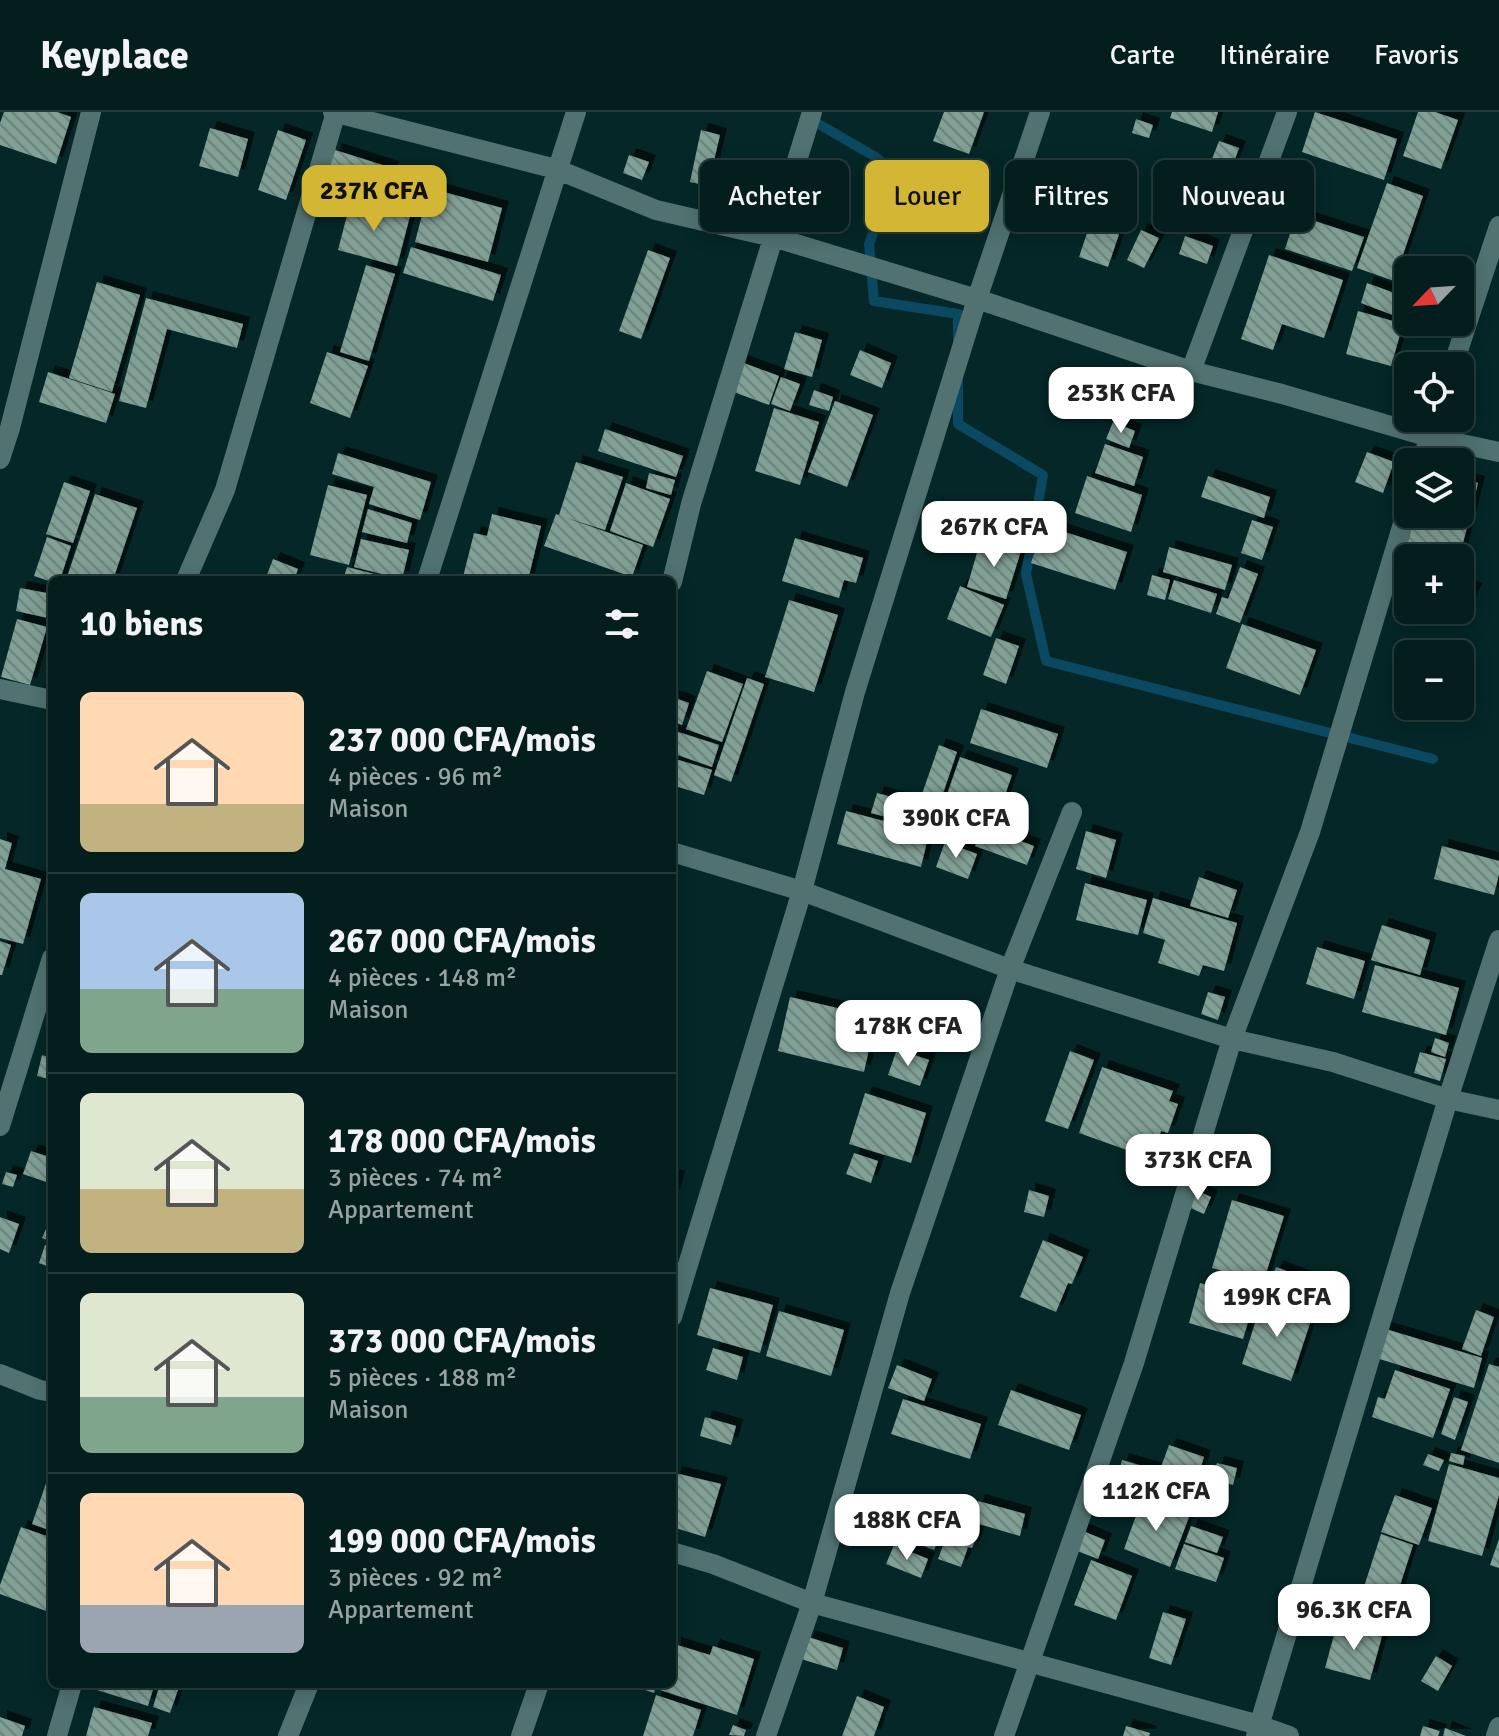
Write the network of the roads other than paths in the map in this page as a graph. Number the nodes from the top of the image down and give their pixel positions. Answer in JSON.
{"nodes":[{"id":1,"x":91,"y":112,"type":"edge"},
{"id":2,"x":335,"y":112,"type":"edge"},
{"id":3,"x":576,"y":112,"type":"edge"},
{"id":4,"x":812,"y":112,"type":"edge"},
{"id":5,"x":1040,"y":112,"type":"edge"},
{"id":6,"x":1287,"y":112,"type":"edge"},
{"id":7,"x":556,"y":169,"type":"junction"},
{"id":8,"x":1499,"y":226,"type":"edge"},
{"id":9,"x":773,"y":237,"type":"junction"},
{"id":10,"x":977,"y":299,"type":"junction"},
{"id":11,"x":1458,"y":352,"type":"edge"},
{"id":12,"x":1191,"y":371,"type":"junction"},
{"id":13,"x":1394,"y":419,"type":"edge"},
{"id":14,"x":1443,"y":432,"type":"edge"},
{"id":15,"x":1499,"y":452,"type":"edge"},
{"id":16,"x":0,"y":459,"type":"edge"},
{"id":17,"x":1402,"y":528,"type":"edge"},
{"id":18,"x":188,"y":576,"type":"edge"},
{"id":19,"x":428,"y":576,"type":"edge"},
{"id":20,"x":673,"y":576,"type":"edge"},
{"id":21,"x":0,"y":689,"type":"edge"},
{"id":22,"x":48,"y":699,"type":"edge"},
{"id":23,"x":1072,"y":812,"type":"dead end"},
{"id":24,"x":676,"y":853,"type":"edge"},
{"id":25,"x":802,"y":891,"type":"junction"},
{"id":26,"x":1499,"y":940,"type":"edge"},
{"id":27,"x":1010,"y":969,"type":"junction"},
{"id":28,"x":48,"y":971,"type":"edge"},
{"id":29,"x":1232,"y":1039,"type":"junction"},
{"id":30,"x":1448,"y":1099,"type":"junction"},
{"id":31,"x":1499,"y":1110,"type":"edge"},
{"id":32,"x":0,"y":1126,"type":"edge"},
{"id":33,"x":676,"y":1304,"type":"edge"},
{"id":34,"x":0,"y":1374,"type":"edge"},
{"id":35,"x":48,"y":1391,"type":"edge"},
{"id":36,"x":676,"y":1553,"type":"edge"},
{"id":37,"x":812,"y":1603,"type":"junction"},
{"id":38,"x":1029,"y":1661,"type":"junction"},
{"id":39,"x":71,"y":1688,"type":"edge"},
{"id":40,"x":307,"y":1688,"type":"edge"},
{"id":41,"x":538,"y":1688,"type":"edge"},
{"id":42,"x":1499,"y":1727,"type":"edge"},
{"id":43,"x":1258,"y":1731,"type":"edge"},
{"id":44,"x":57,"y":1736,"type":"edge"},
{"id":45,"x":288,"y":1736,"type":"edge"},
{"id":46,"x":521,"y":1736,"type":"edge"},
{"id":47,"x":766,"y":1736,"type":"edge"},
{"id":48,"x":1004,"y":1736,"type":"edge"},
{"id":49,"x":1289,"y":1736,"type":"edge"},
{"id":50,"x":1496,"y":1736,"type":"edge"}],
"edges":[{"from":1,"to":16,"type":"street"},
{"from":2,"to":7,"type":"street"},
{"from":2,"to":18,"type":"street"},
{"from":3,"to":7,"type":"street"},
{"from":4,"to":9,"type":"street"},
{"from":5,"to":10,"type":"street"},
{"from":6,"to":12,"type":"street"},
{"from":7,"to":9,"type":"street"},
{"from":7,"to":19,"type":"street"},
{"from":8,"to":11,"type":"street"},
{"from":9,"to":10,"type":"street"},
{"from":9,"to":20,"type":"street"},
{"from":10,"to":12,"type":"street"},
{"from":10,"to":25,"type":"street"},
{"from":12,"to":13,"type":"street"},
{"from":14,"to":15,"type":"street"},
{"from":17,"to":29,"type":"street"},
{"from":21,"to":22,"type":"street"},
{"from":23,"to":27,"type":"street"},
{"from":24,"to":25,"type":"street"},
{"from":25,"to":27,"type":"street"},
{"from":25,"to":33,"type":"street"},
{"from":26,"to":30,"type":"street"},
{"from":27,"to":29,"type":"street"},
{"from":27,"to":37,"type":"street"},
{"from":28,"to":32,"type":"street"},
{"from":29,"to":30,"type":"street"},
{"from":29,"to":38,"type":"street"},
{"from":30,"to":31,"type":"street"},
{"from":30,"to":43,"type":"street"},
{"from":34,"to":35,"type":"street"},
{"from":36,"to":37,"type":"street"},
{"from":37,"to":38,"type":"street"},
{"from":37,"to":47,"type":"street"},
{"from":38,"to":43,"type":"street"},
{"from":38,"to":48,"type":"street"},
{"from":39,"to":44,"type":"street"},
{"from":40,"to":45,"type":"street"},
{"from":41,"to":46,"type":"street"},
{"from":42,"to":50,"type":"street"},
{"from":43,"to":49,"type":"street"}]}
